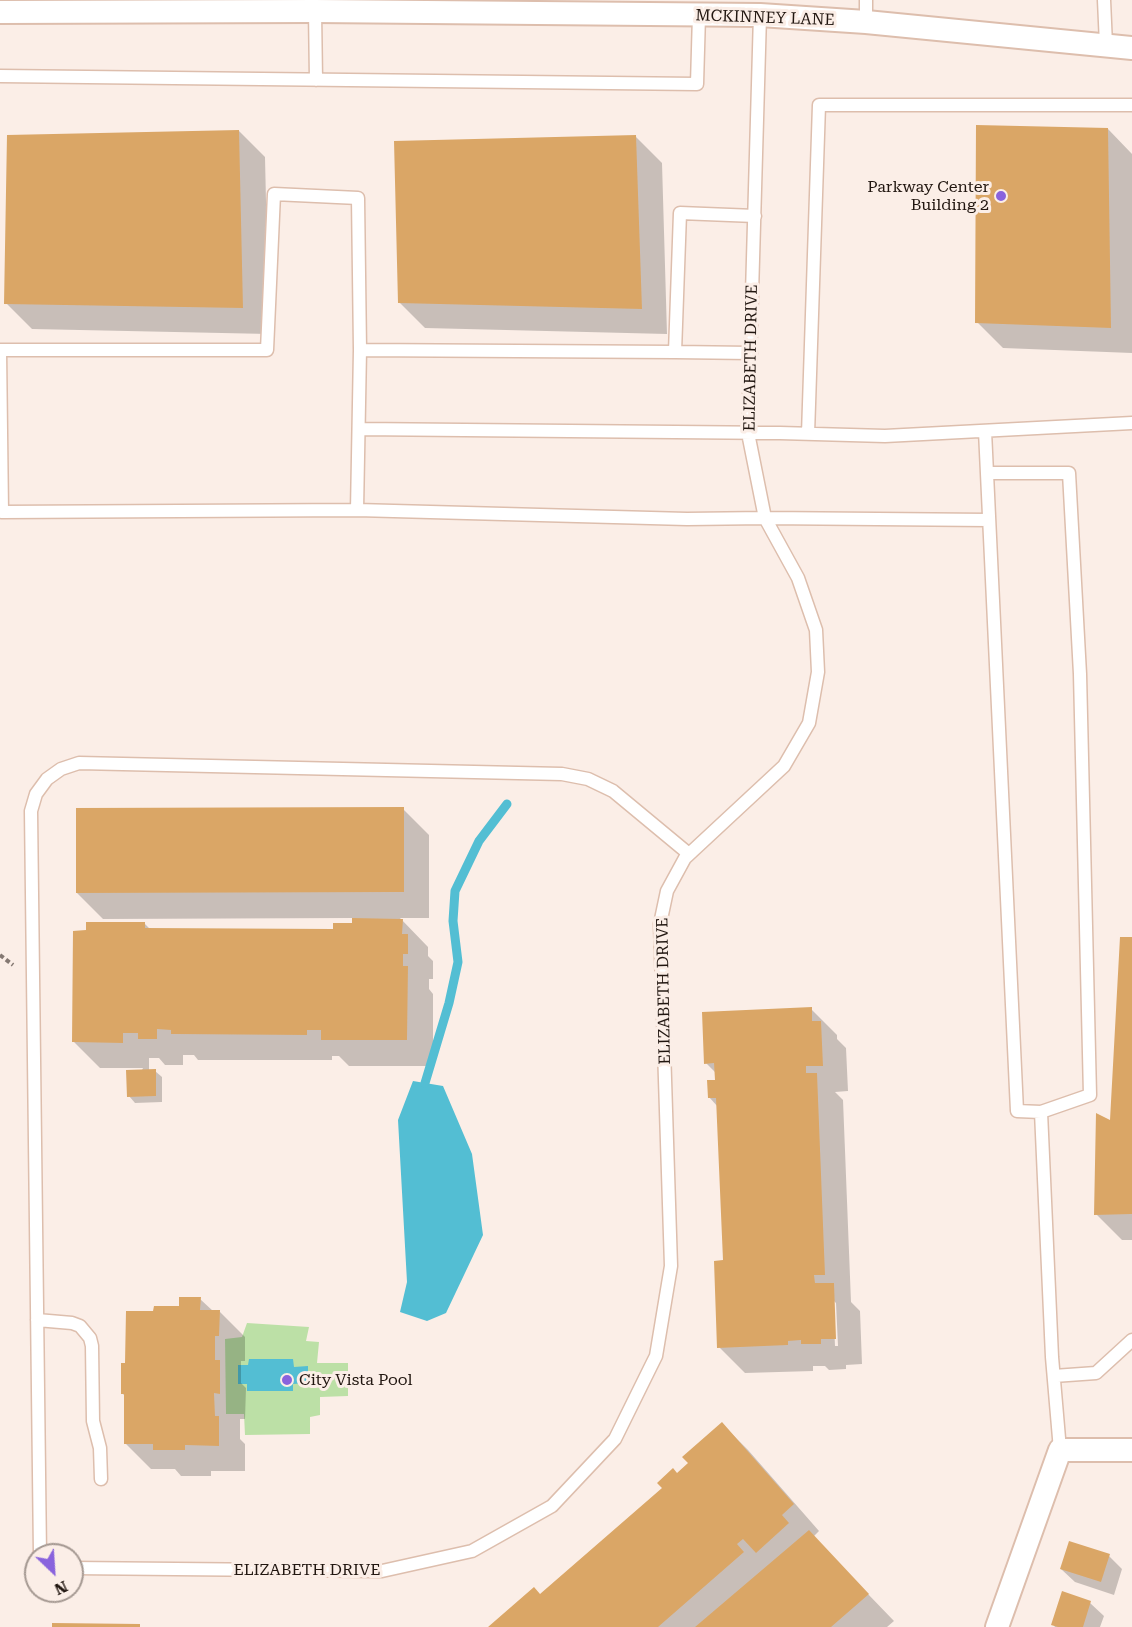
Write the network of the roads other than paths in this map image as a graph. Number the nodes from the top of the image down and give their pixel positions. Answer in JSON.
{"nodes":[{"id":1,"x":1104,"y":0,"type":"edge"},
{"id":2,"x":315,"y":11,"type":"junction"},
{"id":3,"x":866,"y":11,"type":"edge"},
{"id":4,"x":0,"y":12,"type":"edge"},
{"id":5,"x":699,"y":15,"type":"junction"},
{"id":6,"x":760,"y":15,"type":"junction"},
{"id":7,"x":1106,"y":45,"type":"junction"},
{"id":8,"x":1132,"y":48,"type":"edge"},
{"id":9,"x":0,"y":76,"type":"edge"},
{"id":10,"x":316,"y":80,"type":"junction"},
{"id":11,"x":1132,"y":105,"type":"edge"},
{"id":12,"x":755,"y":216,"type":"junction"},
{"id":13,"x":0,"y":350,"type":"edge"},
{"id":14,"x":360,"y":350,"type":"junction"},
{"id":15,"x":675,"y":352,"type":"junction"},
{"id":16,"x":751,"y":353,"type":"junction"},
{"id":17,"x":1132,"y":423,"type":"edge"},
{"id":18,"x":359,"y":429,"type":"junction"},
{"id":19,"x":985,"y":431,"type":"junction"},
{"id":20,"x":748,"y":433,"type":"junction"},
{"id":21,"x":808,"y":434,"type":"junction"},
{"id":22,"x":987,"y":473,"type":"junction"},
{"id":23,"x":357,"y":510,"type":"junction"},
{"id":24,"x":765,"y":518,"type":"junction"},
{"id":25,"x":989,"y":520,"type":"junction"},
{"id":26,"x":689,"y":854,"type":"junction"},
{"id":27,"x":1041,"y":1112,"type":"junction"},
{"id":28,"x":37,"y":1320,"type":"junction"},
{"id":29,"x":1132,"y":1340,"type":"edge"},
{"id":30,"x":1054,"y":1376,"type":"junction"},
{"id":31,"x":1060,"y":1450,"type":"junction"},
{"id":32,"x":1132,"y":1450,"type":"edge"},
{"id":33,"x":101,"y":1479,"type":"dead end"},
{"id":34,"x":40,"y":1543,"type":"edge"},
{"id":35,"x":84,"y":1568,"type":"edge"},
{"id":36,"x":997,"y":1627,"type":"edge"}],
"edges":[{"from":1,"to":7,"type":"lane"},
{"from":2,"to":4,"type":"street","name":"MCKINNEY LANE"},
{"from":2,"to":5,"type":"street","name":"MCKINNEY LANE"},
{"from":2,"to":10,"type":"lane"},
{"from":3,"to":6,"type":"street","name":"MCKINNEY LANE"},
{"from":3,"to":7,"type":"street","name":"MCKINNEY LANE"},
{"from":5,"to":6,"type":"street","name":"MCKINNEY LANE"},
{"from":5,"to":10,"type":"lane"},
{"from":6,"to":12,"type":"lane","name":"ELIZABETH DRIVE"},
{"from":7,"to":8,"type":"street","name":"MCKINNEY LANE"},
{"from":9,"to":10,"type":"lane"},
{"from":11,"to":21,"type":"lane"},
{"from":12,"to":15,"type":"lane"},
{"from":12,"to":16,"type":"lane","name":"ELIZABETH DRIVE"},
{"from":13,"to":14,"type":"lane"},
{"from":13,"to":23,"type":"lane"},
{"from":14,"to":15,"type":"lane"},
{"from":14,"to":18,"type":"lane"},
{"from":15,"to":16,"type":"lane"},
{"from":16,"to":20,"type":"lane","name":"ELIZABETH DRIVE"},
{"from":17,"to":19,"type":"lane"},
{"from":18,"to":20,"type":"lane"},
{"from":18,"to":23,"type":"lane"},
{"from":19,"to":21,"type":"lane"},
{"from":19,"to":22,"type":"lane"},
{"from":20,"to":21,"type":"lane"},
{"from":20,"to":24,"type":"lane","name":"ELIZABETH DRIVE"},
{"from":22,"to":25,"type":"lane"},
{"from":22,"to":27,"type":"lane"},
{"from":23,"to":24,"type":"lane"},
{"from":24,"to":25,"type":"lane"},
{"from":24,"to":26,"type":"lane","name":"ELIZABETH DRIVE"},
{"from":25,"to":27,"type":"lane"},
{"from":26,"to":28,"type":"lane"},
{"from":26,"to":35,"type":"lane","name":"ELIZABETH DRIVE"},
{"from":27,"to":30,"type":"lane"},
{"from":28,"to":33,"type":"lane"},
{"from":28,"to":34,"type":"lane"},
{"from":29,"to":30,"type":"lane"},
{"from":30,"to":31,"type":"lane"},
{"from":31,"to":32,"type":"street"},
{"from":31,"to":36,"type":"street"}]}
